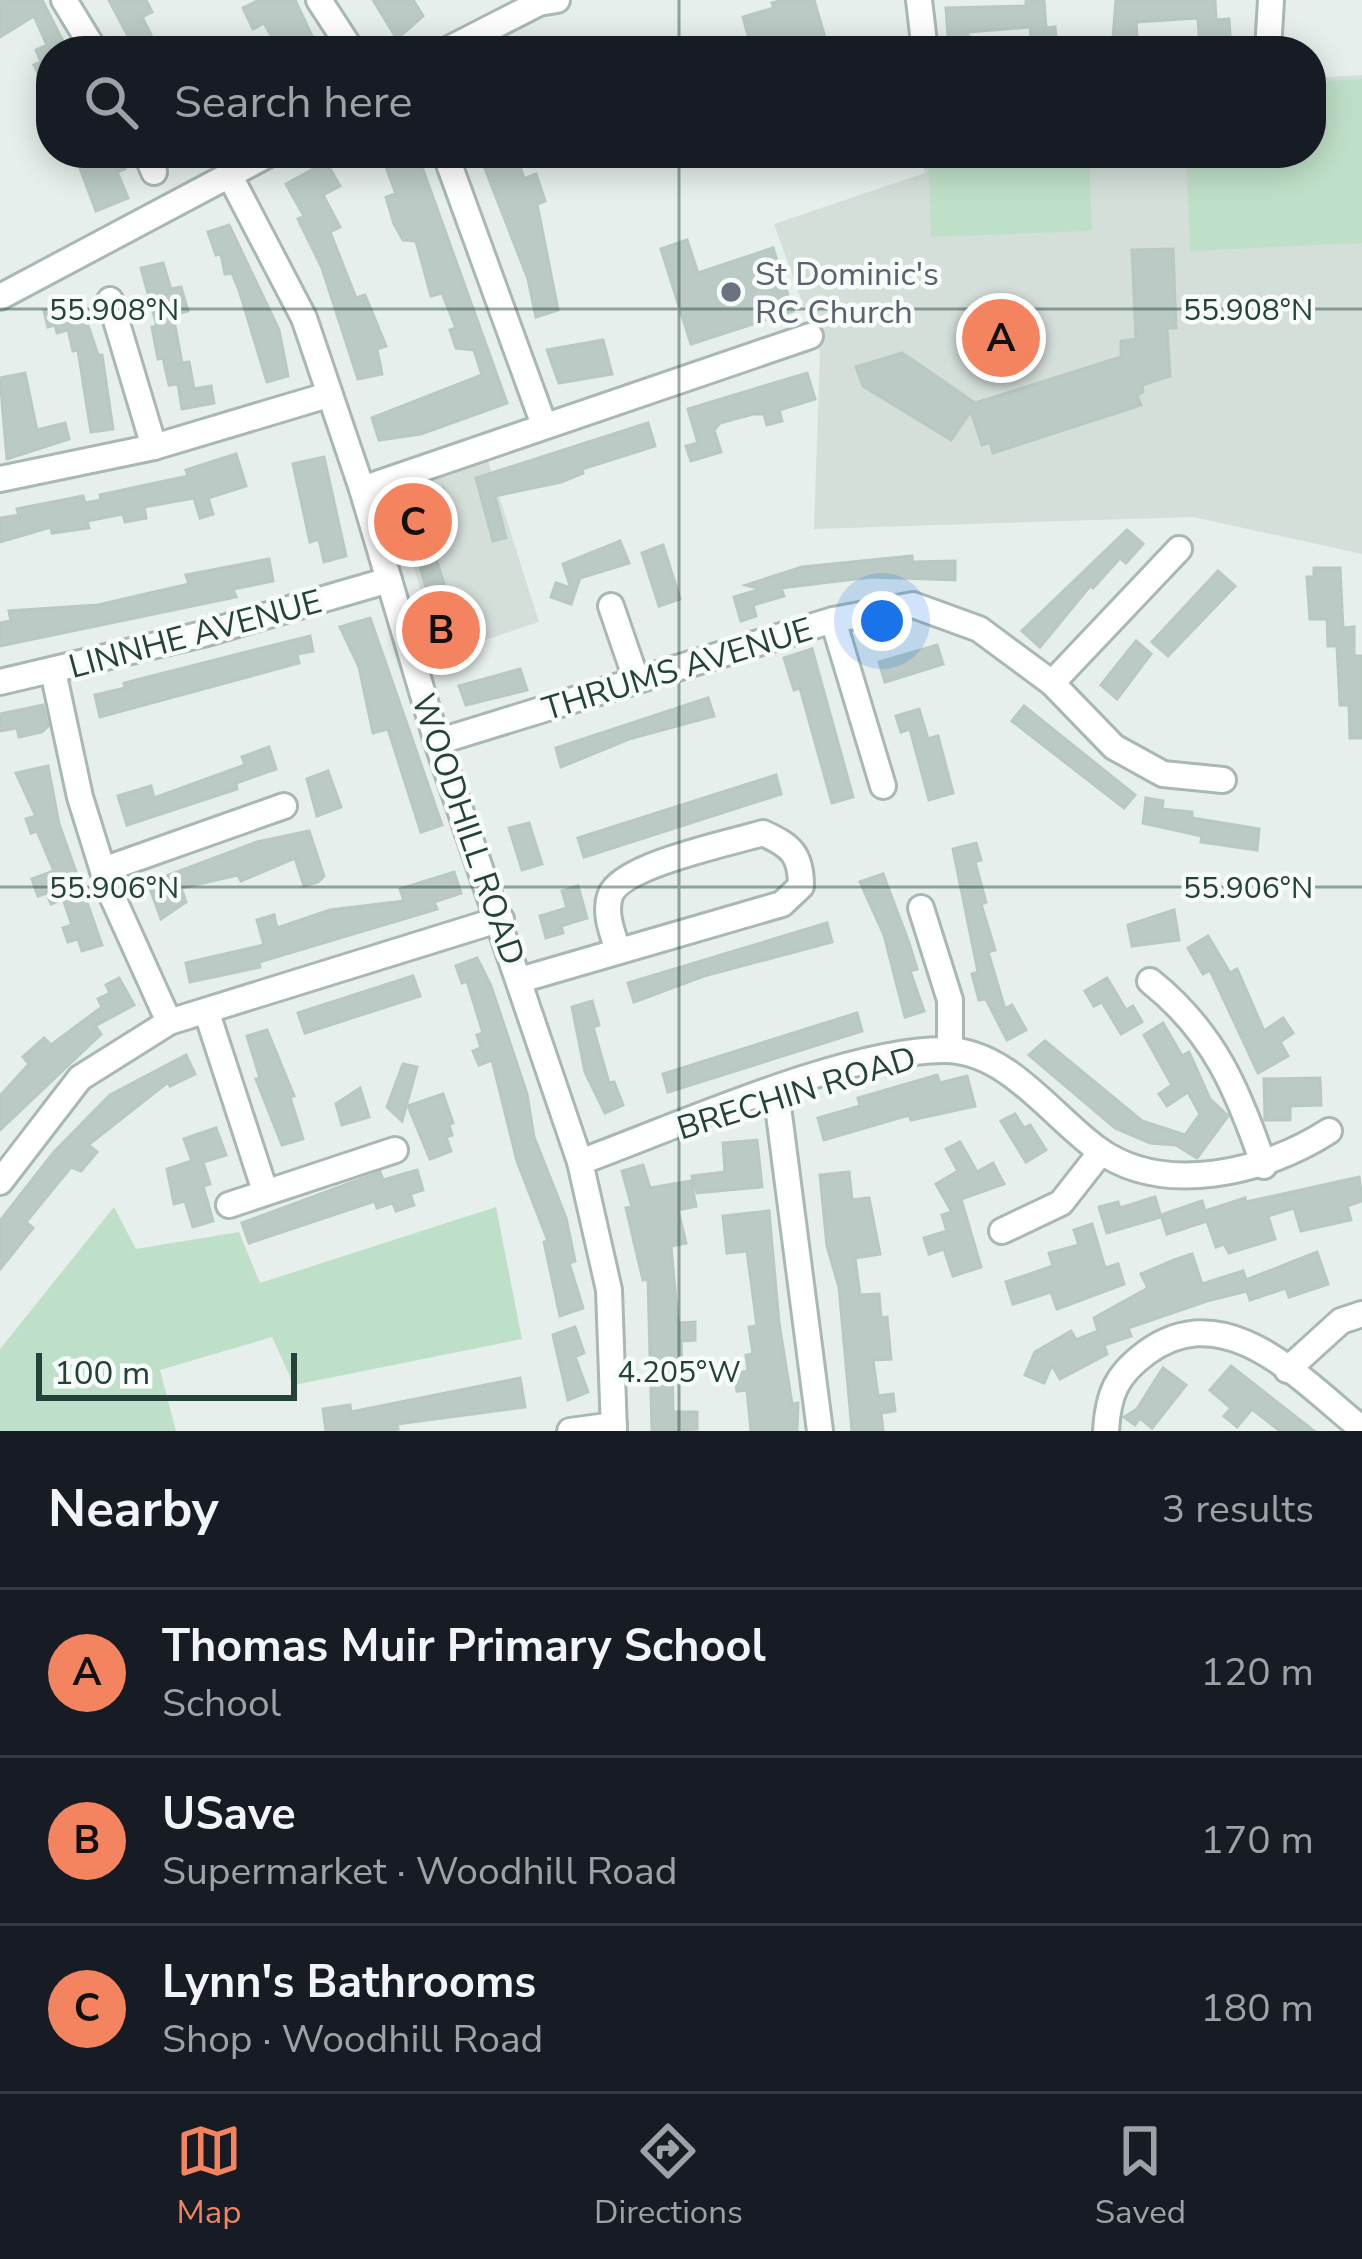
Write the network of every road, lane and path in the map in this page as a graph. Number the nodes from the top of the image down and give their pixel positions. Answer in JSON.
{"nodes":[{"id":1,"x":64,"y":0,"type":"edge"},
{"id":2,"x":319,"y":0,"type":"edge"},
{"id":3,"x":919,"y":0,"type":"edge"},
{"id":4,"x":1271,"y":0,"type":"edge"},
{"id":5,"x":544,"y":1,"type":"edge"},
{"id":6,"x":86,"y":36,"type":"edge"},
{"id":7,"x":342,"y":36,"type":"edge"},
{"id":8,"x":475,"y":36,"type":"edge"},
{"id":9,"x":923,"y":36,"type":"edge"},
{"id":10,"x":1269,"y":36,"type":"edge"},
{"id":11,"x":247,"y":168,"type":"edge"},
{"id":12,"x":450,"y":168,"type":"edge"},
{"id":13,"x":231,"y":178,"type":"junction"},
{"id":14,"x":0,"y":297,"type":"edge"},
{"id":15,"x":110,"y":300,"type":"dead end"},
{"id":16,"x":810,"y":336,"type":"dead end"},
{"id":17,"x":328,"y":395,"type":"junction"},
{"id":18,"x":544,"y":425,"type":"junction"},
{"id":19,"x":154,"y":447,"type":"junction"},
{"id":20,"x":0,"y":479,"type":"edge"},
{"id":21,"x":362,"y":489,"type":"junction"},
{"id":22,"x":1179,"y":549,"type":"dead end"},
{"id":23,"x":389,"y":580,"type":"junction"},
{"id":24,"x":611,"y":606,"type":"dead end"},
{"id":25,"x":833,"y":620,"type":"junction"},
{"id":26,"x":53,"y":670,"type":"junction"},
{"id":27,"x":636,"y":680,"type":"junction"},
{"id":28,"x":0,"y":682,"type":"edge"},
{"id":29,"x":1052,"y":683,"type":"junction"},
{"id":30,"x":436,"y":742,"type":"junction"},
{"id":31,"x":1223,"y":780,"type":"dead end"},
{"id":32,"x":883,"y":786,"type":"dead end"},
{"id":33,"x":284,"y":806,"type":"dead end"},
{"id":34,"x":103,"y":870,"type":"junction"},
{"id":35,"x":921,"y":908,"type":"dead end"},
{"id":36,"x":501,"y":920,"type":"junction"},
{"id":37,"x":618,"y":951,"type":"junction"},
{"id":38,"x":520,"y":980,"type":"junction"},
{"id":39,"x":1150,"y":981,"type":"dead end"},
{"id":40,"x":207,"y":1013,"type":"junction"},
{"id":41,"x":170,"y":1022,"type":"junction"},
{"id":42,"x":950,"y":1050,"type":"junction"},
{"id":43,"x":776,"y":1090,"type":"junction"},
{"id":44,"x":1329,"y":1131,"type":"dead end"},
{"id":45,"x":395,"y":1150,"type":"dead end"},
{"id":46,"x":1101,"y":1152,"type":"junction"},
{"id":47,"x":580,"y":1162,"type":"junction"},
{"id":48,"x":1264,"y":1166,"type":"junction"},
{"id":49,"x":0,"y":1182,"type":"edge"},
{"id":50,"x":265,"y":1191,"type":"junction"},
{"id":51,"x":229,"y":1205,"type":"dead end"},
{"id":52,"x":1002,"y":1231,"type":"dead end"},
{"id":53,"x":1362,"y":1314,"type":"edge"},
{"id":54,"x":1287,"y":1370,"type":"junction"},
{"id":55,"x":614,"y":1428,"type":"edge"},
{"id":56,"x":1362,"y":1429,"type":"edge"},
{"id":57,"x":571,"y":1431,"type":"edge"},
{"id":58,"x":820,"y":1431,"type":"edge"},
{"id":59,"x":1106,"y":1431,"type":"edge"}],
"edges":[{"from":1,"to":6,"type":"street"},
{"from":2,"to":7,"type":"street"},
{"from":3,"to":9,"type":"street"},
{"from":4,"to":10,"type":"street"},
{"from":5,"to":8,"type":"street"},
{"from":11,"to":13,"type":"street"},
{"from":12,"to":18,"type":"street"},
{"from":13,"to":14,"type":"street"},
{"from":13,"to":17,"type":"street","name":"WOODHILL ROAD"},
{"from":15,"to":19,"type":"street"},
{"from":16,"to":18,"type":"street"},
{"from":17,"to":19,"type":"street"},
{"from":17,"to":21,"type":"street","name":"WOODHILL ROAD"},
{"from":18,"to":21,"type":"street"},
{"from":19,"to":20,"type":"street"},
{"from":21,"to":23,"type":"street","name":"WOODHILL ROAD"},
{"from":22,"to":29,"type":"street"},
{"from":23,"to":26,"type":"street","name":"LINNHE AVENUE"},
{"from":23,"to":30,"type":"street","name":"WOODHILL ROAD"},
{"from":24,"to":27,"type":"street"},
{"from":25,"to":27,"type":"street","name":"THRUMS AVENUE"},
{"from":25,"to":29,"type":"street","name":"THRUMS AVENUE"},
{"from":25,"to":32,"type":"street"},
{"from":26,"to":28,"type":"street","name":"LINNHE AVENUE"},
{"from":26,"to":34,"type":"street"},
{"from":27,"to":30,"type":"street","name":"THRUMS AVENUE"},
{"from":29,"to":31,"type":"street","name":"THRUMS AVENUE"},
{"from":30,"to":36,"type":"street","name":"WOODHILL ROAD"},
{"from":33,"to":34,"type":"street"},
{"from":34,"to":41,"type":"street"},
{"from":35,"to":42,"type":"street"},
{"from":36,"to":38,"type":"street","name":"WOODHILL ROAD"},
{"from":36,"to":40,"type":"street"},
{"from":37,"to":37,"type":"street"},
{"from":37,"to":38,"type":"street"},
{"from":38,"to":47,"type":"street","name":"WOODHILL ROAD"},
{"from":39,"to":48,"type":"street"},
{"from":40,"to":41,"type":"street"},
{"from":40,"to":50,"type":"street"},
{"from":41,"to":49,"type":"street"},
{"from":42,"to":43,"type":"street","name":"BRECHIN ROAD"},
{"from":42,"to":46,"type":"street","name":"BRECHIN ROAD"},
{"from":43,"to":47,"type":"street","name":"BRECHIN ROAD"},
{"from":43,"to":58,"type":"street"},
{"from":44,"to":48,"type":"street","name":"BRECHIN ROAD"},
{"from":45,"to":50,"type":"street"},
{"from":46,"to":48,"type":"street","name":"BRECHIN ROAD"},
{"from":46,"to":52,"type":"street"},
{"from":47,"to":55,"type":"street","name":"WOODHILL ROAD"},
{"from":50,"to":51,"type":"street"},
{"from":53,"to":54,"type":"street"},
{"from":54,"to":56,"type":"street"},
{"from":54,"to":59,"type":"street"},
{"from":55,"to":57,"type":"street"}]}
